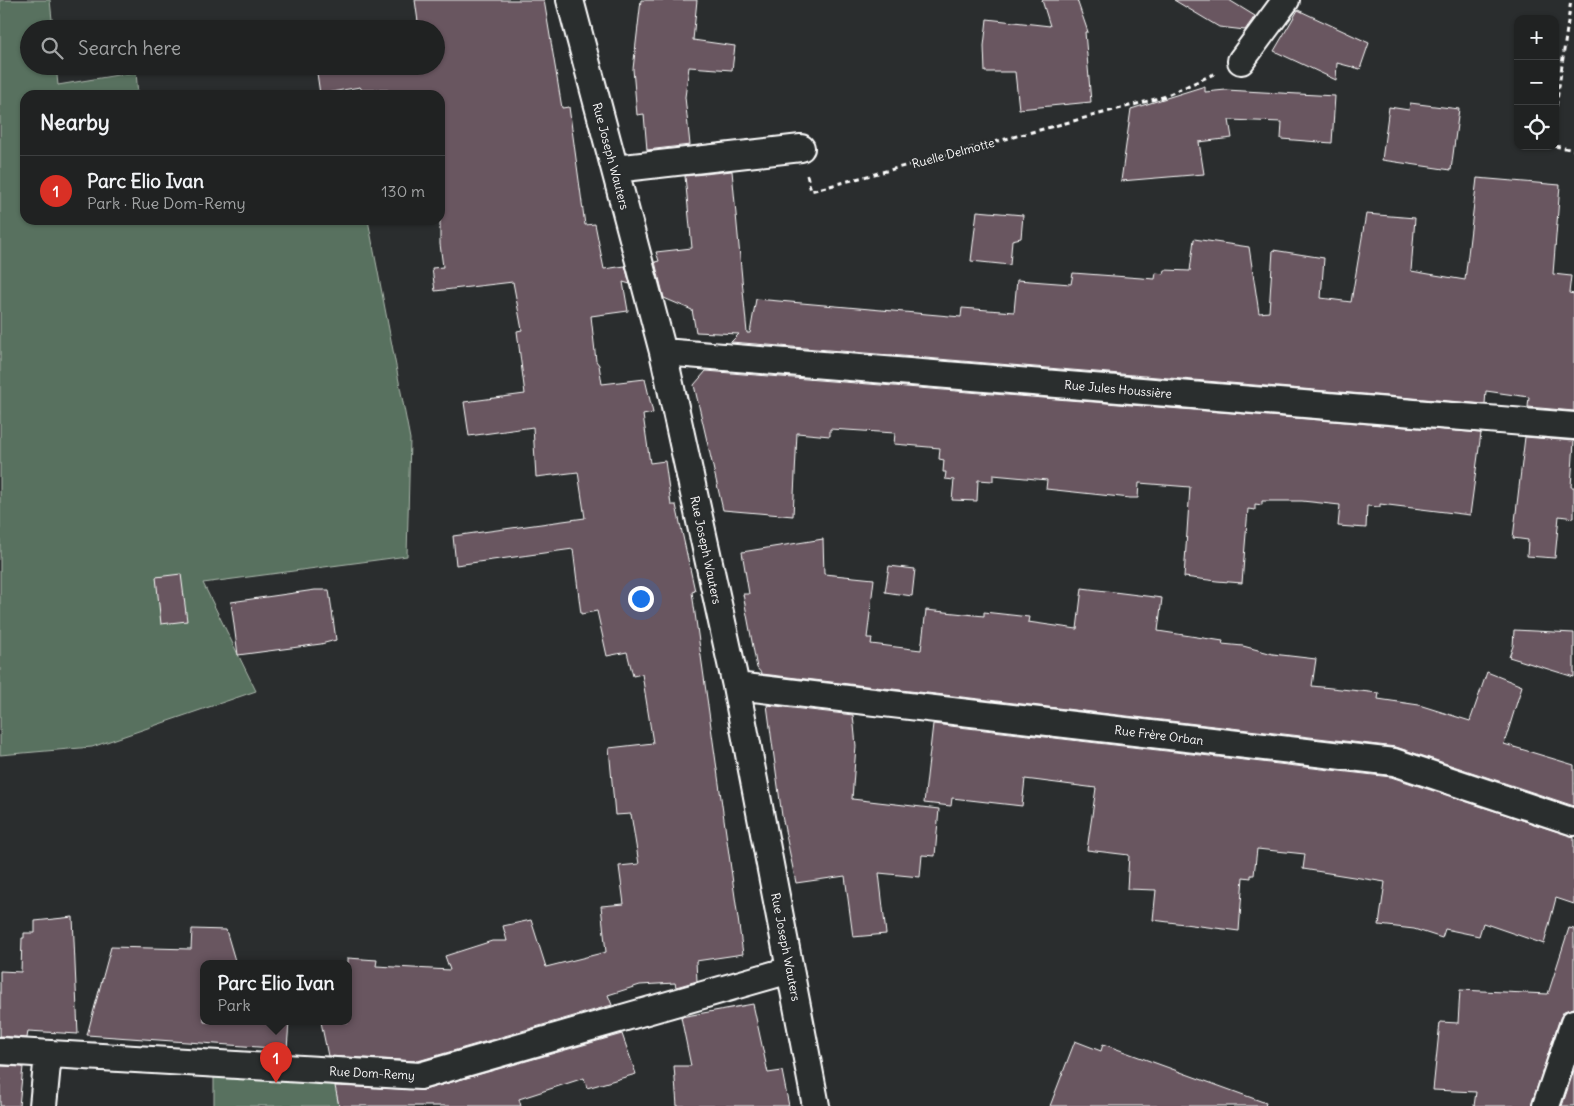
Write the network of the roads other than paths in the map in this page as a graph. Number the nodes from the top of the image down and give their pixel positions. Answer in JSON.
{"nodes":[{"id":1,"x":570,"y":0,"type":"edge"},
{"id":2,"x":1286,"y":0,"type":"edge"},
{"id":3,"x":1241,"y":61,"type":"road end"},
{"id":4,"x":801,"y":148,"type":"road end"},
{"id":5,"x":615,"y":169,"type":"junction"},
{"id":6,"x":662,"y":352,"type":"junction"},
{"id":7,"x":1574,"y":426,"type":"edge"},
{"id":8,"x":736,"y":686,"type":"junction"},
{"id":9,"x":1574,"y":822,"type":"edge"},
{"id":10,"x":790,"y":970,"type":"junction"},
{"id":11,"x":1574,"y":1023,"type":"edge"},
{"id":12,"x":0,"y":1051,"type":"edge"},
{"id":13,"x":48,"y":1054,"type":"junction"},
{"id":14,"x":42,"y":1106,"type":"edge"},
{"id":15,"x":816,"y":1106,"type":"edge"},
{"id":16,"x":1546,"y":1106,"type":"edge"}],
"edges":[{"from":1,"to":5,"type":"street","name":"Rue Joseph Wauters"},
{"from":2,"to":3,"type":"street"},
{"from":4,"to":5,"type":"street"},
{"from":5,"to":6,"type":"street","name":"Rue Joseph Wauters"},
{"from":6,"to":7,"type":"street","name":"Rue Jules Houssière"},
{"from":6,"to":8,"type":"street","name":"Rue Joseph Wauters"},
{"from":8,"to":9,"type":"street","name":"Rue Frère Orban"},
{"from":8,"to":10,"type":"street","name":"Rue Joseph Wauters"},
{"from":10,"to":13,"type":"street","name":"Rue Dom-Remy"},
{"from":10,"to":15,"type":"street","name":"Rue Joseph Wauters"},
{"from":11,"to":16,"type":"street"},
{"from":12,"to":13,"type":"street","name":"Rue Dom-Remy"},
{"from":13,"to":14,"type":"street"}]}
